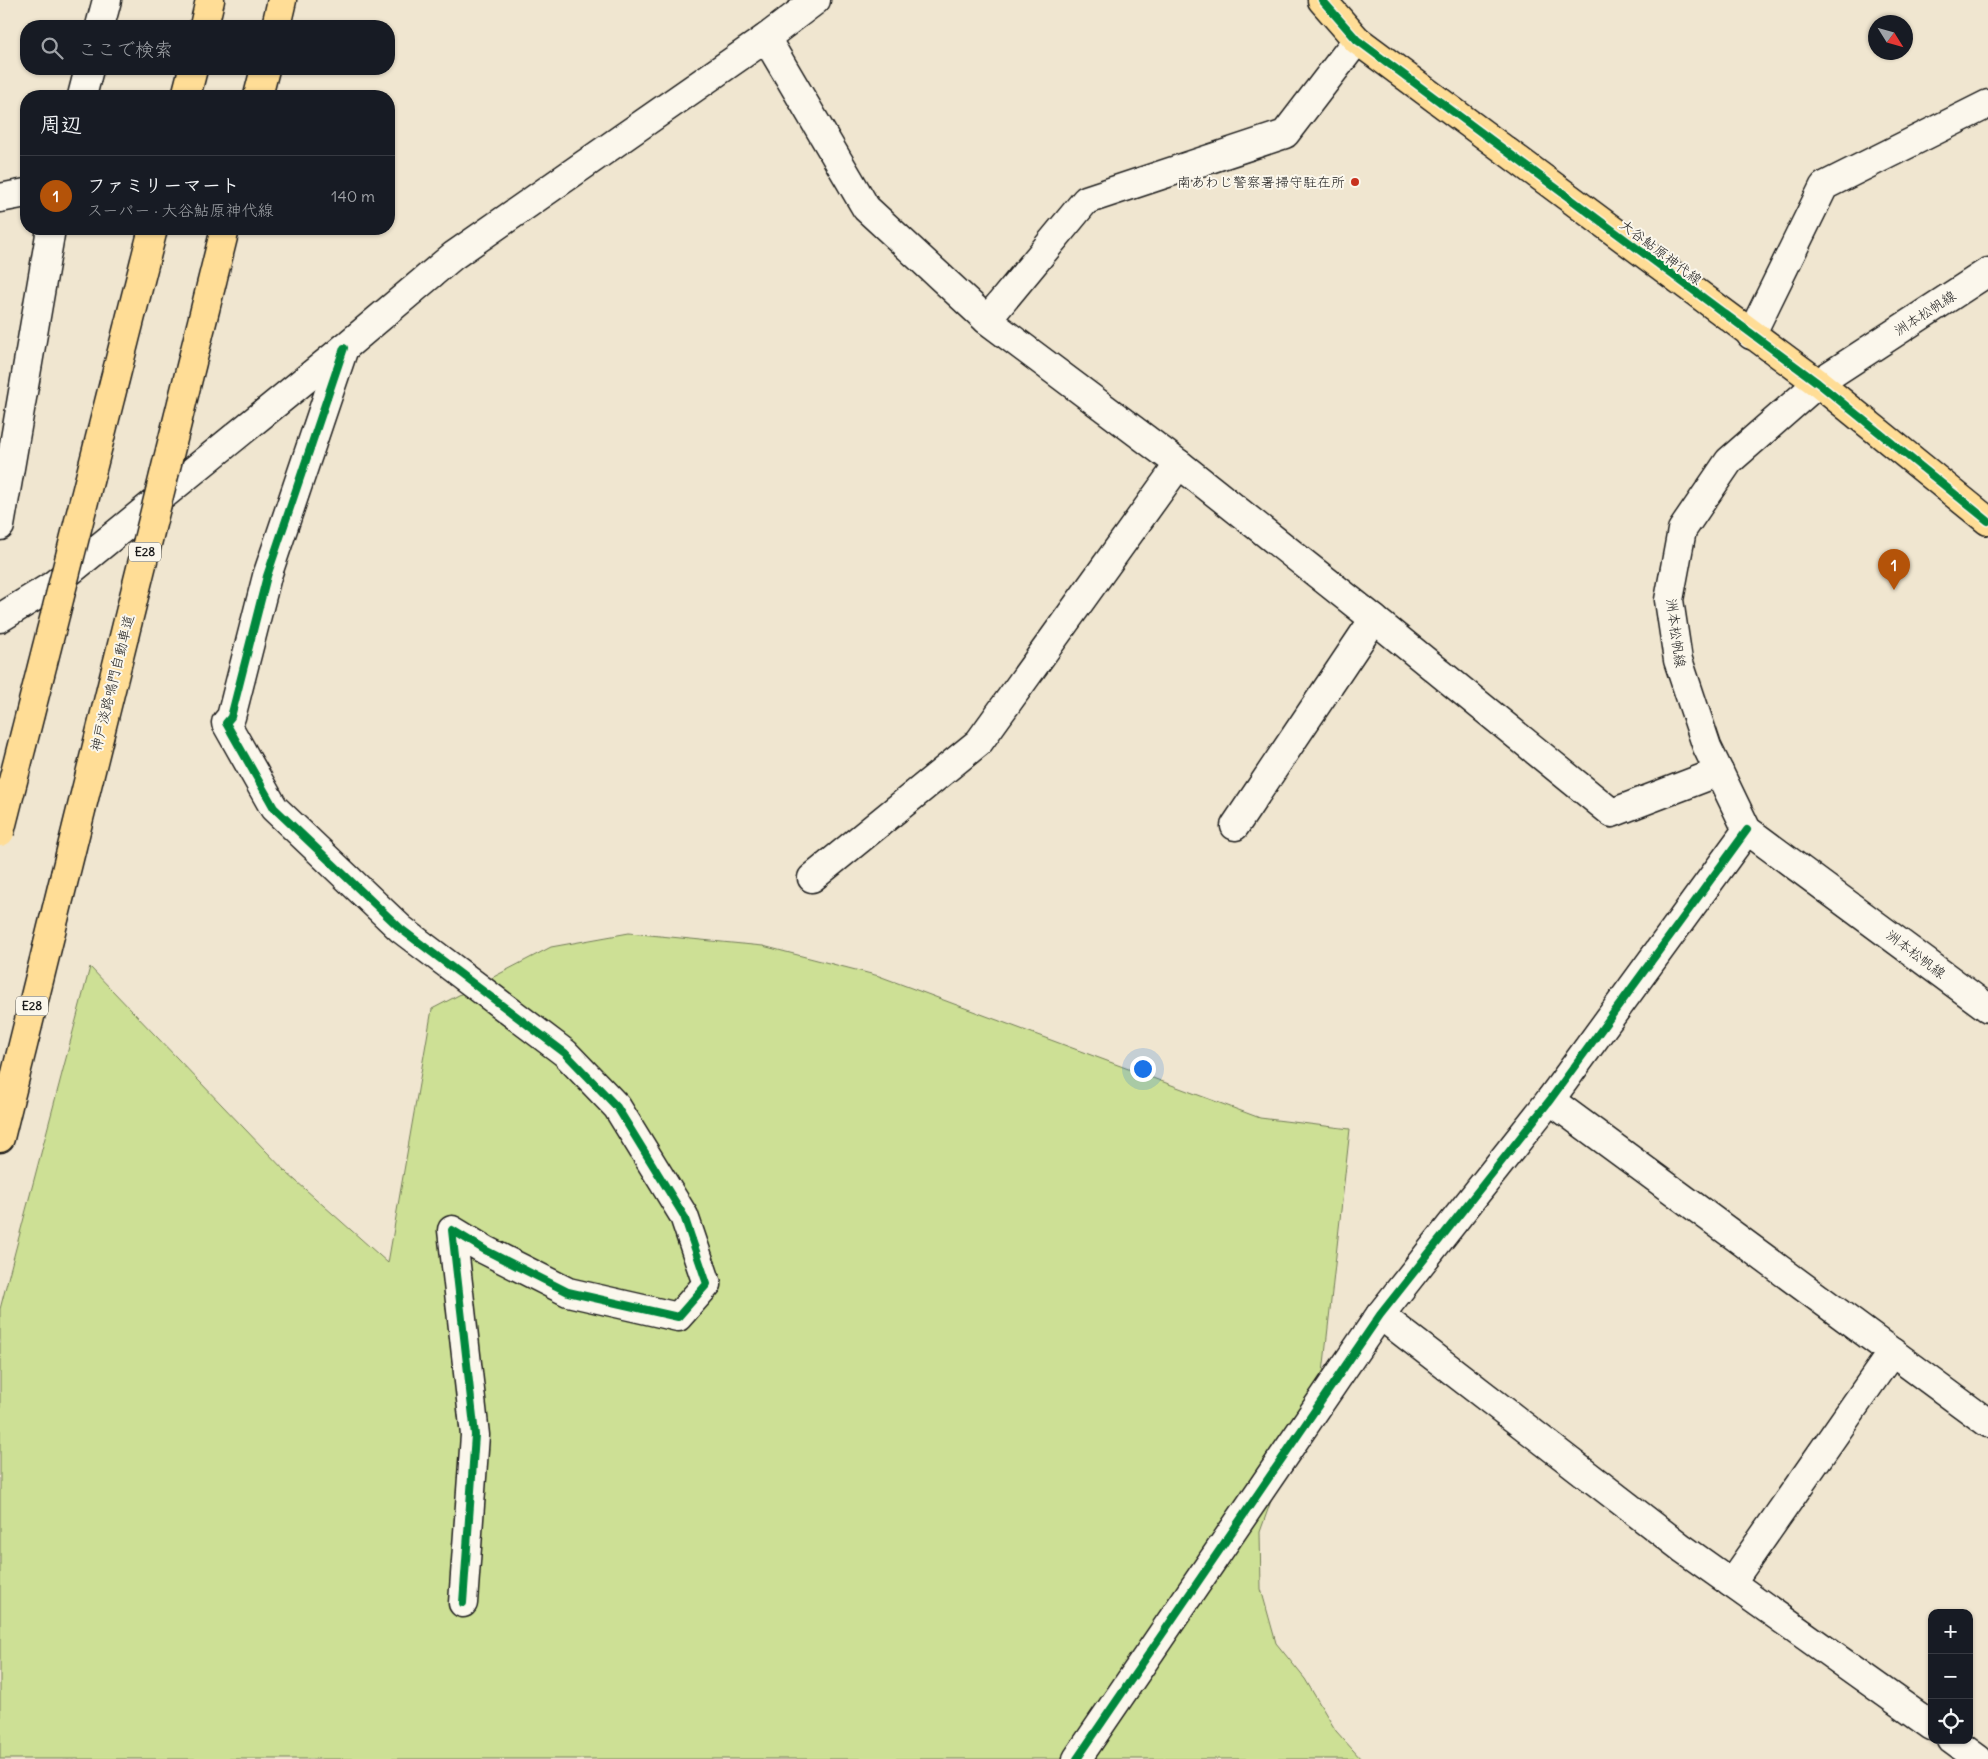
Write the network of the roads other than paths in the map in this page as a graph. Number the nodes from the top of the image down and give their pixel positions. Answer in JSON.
{"nodes":[{"id":1,"x":107,"y":0,"type":"edge"},
{"id":2,"x":210,"y":0,"type":"edge"},
{"id":3,"x":282,"y":0,"type":"edge"},
{"id":4,"x":816,"y":0,"type":"edge"},
{"id":5,"x":1322,"y":0,"type":"edge"},
{"id":6,"x":102,"y":20,"type":"edge"},
{"id":7,"x":205,"y":20,"type":"edge"},
{"id":8,"x":277,"y":20,"type":"edge"},
{"id":9,"x":766,"y":38,"type":"junction"},
{"id":10,"x":1357,"y":40,"type":"junction"},
{"id":11,"x":87,"y":75,"type":"edge"},
{"id":12,"x":191,"y":75,"type":"edge"},
{"id":13,"x":263,"y":75,"type":"edge"},
{"id":14,"x":84,"y":90,"type":"edge"},
{"id":15,"x":188,"y":90,"type":"edge"},
{"id":16,"x":260,"y":90,"type":"edge"},
{"id":17,"x":1988,"y":104,"type":"edge"},
{"id":18,"x":20,"y":194,"type":"edge"},
{"id":19,"x":0,"y":198,"type":"edge"},
{"id":20,"x":50,"y":235,"type":"edge"},
{"id":21,"x":150,"y":235,"type":"edge"},
{"id":22,"x":224,"y":235,"type":"edge"},
{"id":23,"x":1988,"y":272,"type":"edge"},
{"id":24,"x":987,"y":320,"type":"junction"},
{"id":25,"x":1751,"y":334,"type":"junction"},
{"id":26,"x":344,"y":348,"type":"junction"},
{"id":27,"x":1818,"y":383,"type":"junction"},
{"id":28,"x":1179,"y":464,"type":"junction"},
{"id":29,"x":1988,"y":521,"type":"edge"},
{"id":30,"x":0,"y":526,"type":"edge"},
{"id":31,"x":0,"y":618,"type":"edge"},
{"id":32,"x":1374,"y":619,"type":"junction"},
{"id":33,"x":1719,"y":772,"type":"junction"},
{"id":34,"x":1235,"y":826,"type":"dead end"},
{"id":35,"x":1747,"y":830,"type":"junction"},
{"id":36,"x":0,"y":832,"type":"edge"},
{"id":37,"x":812,"y":878,"type":"dead end"},
{"id":38,"x":1988,"y":1008,"type":"edge"},
{"id":39,"x":1550,"y":1100,"type":"junction"},
{"id":40,"x":0,"y":1138,"type":"edge"},
{"id":41,"x":1380,"y":1316,"type":"junction"},
{"id":42,"x":1892,"y":1352,"type":"junction"},
{"id":43,"x":1988,"y":1423,"type":"edge"},
{"id":44,"x":1730,"y":1583,"type":"junction"},
{"id":45,"x":463,"y":1603,"type":"dead end"},
{"id":46,"x":1928,"y":1723,"type":"edge"},
{"id":47,"x":1957,"y":1744,"type":"edge"},
{"id":48,"x":1077,"y":1759,"type":"edge"},
{"id":49,"x":1978,"y":1759,"type":"edge"}],
"edges":[{"from":1,"to":6,"type":"street"},
{"from":2,"to":7,"type":"main road"},
{"from":3,"to":8,"type":"main road"},
{"from":4,"to":9,"type":"street"},
{"from":5,"to":10,"type":"main road","name":"大谷鮎原神代線"},
{"from":9,"to":24,"type":"street"},
{"from":9,"to":26,"type":"street"},
{"from":10,"to":24,"type":"street"},
{"from":10,"to":25,"type":"main road","name":"大谷鮎原神代線"},
{"from":11,"to":14,"type":"street"},
{"from":12,"to":15,"type":"main road"},
{"from":13,"to":16,"type":"main road"},
{"from":17,"to":25,"type":"street"},
{"from":18,"to":19,"type":"street"},
{"from":20,"to":30,"type":"street"},
{"from":21,"to":36,"type":"main road","bridge":true},
{"from":22,"to":40,"type":"main road","name":"神戸淡路鳴門自動車道","number":"E28","bridge":true},
{"from":23,"to":27,"type":"street","name":"洲本松帆線"},
{"from":24,"to":28,"type":"street"},
{"from":25,"to":27,"type":"main road","name":"大谷鮎原神代線"},
{"from":26,"to":31,"type":"street"},
{"from":26,"to":45,"type":"street"},
{"from":27,"to":29,"type":"main road","name":"大谷鮎原神代線"},
{"from":27,"to":33,"type":"street","name":"洲本松帆線"},
{"from":28,"to":32,"type":"street"},
{"from":28,"to":37,"type":"street"},
{"from":32,"to":33,"type":"street"},
{"from":32,"to":34,"type":"street"},
{"from":33,"to":35,"type":"street","name":"洲本松帆線"},
{"from":35,"to":38,"type":"street","name":"洲本松帆線"},
{"from":35,"to":39,"type":"street"},
{"from":39,"to":41,"type":"street"},
{"from":39,"to":42,"type":"street"},
{"from":41,"to":44,"type":"street"},
{"from":41,"to":48,"type":"street"},
{"from":42,"to":43,"type":"street"},
{"from":42,"to":44,"type":"street"},
{"from":44,"to":46,"type":"street"},
{"from":47,"to":49,"type":"street"}]}
